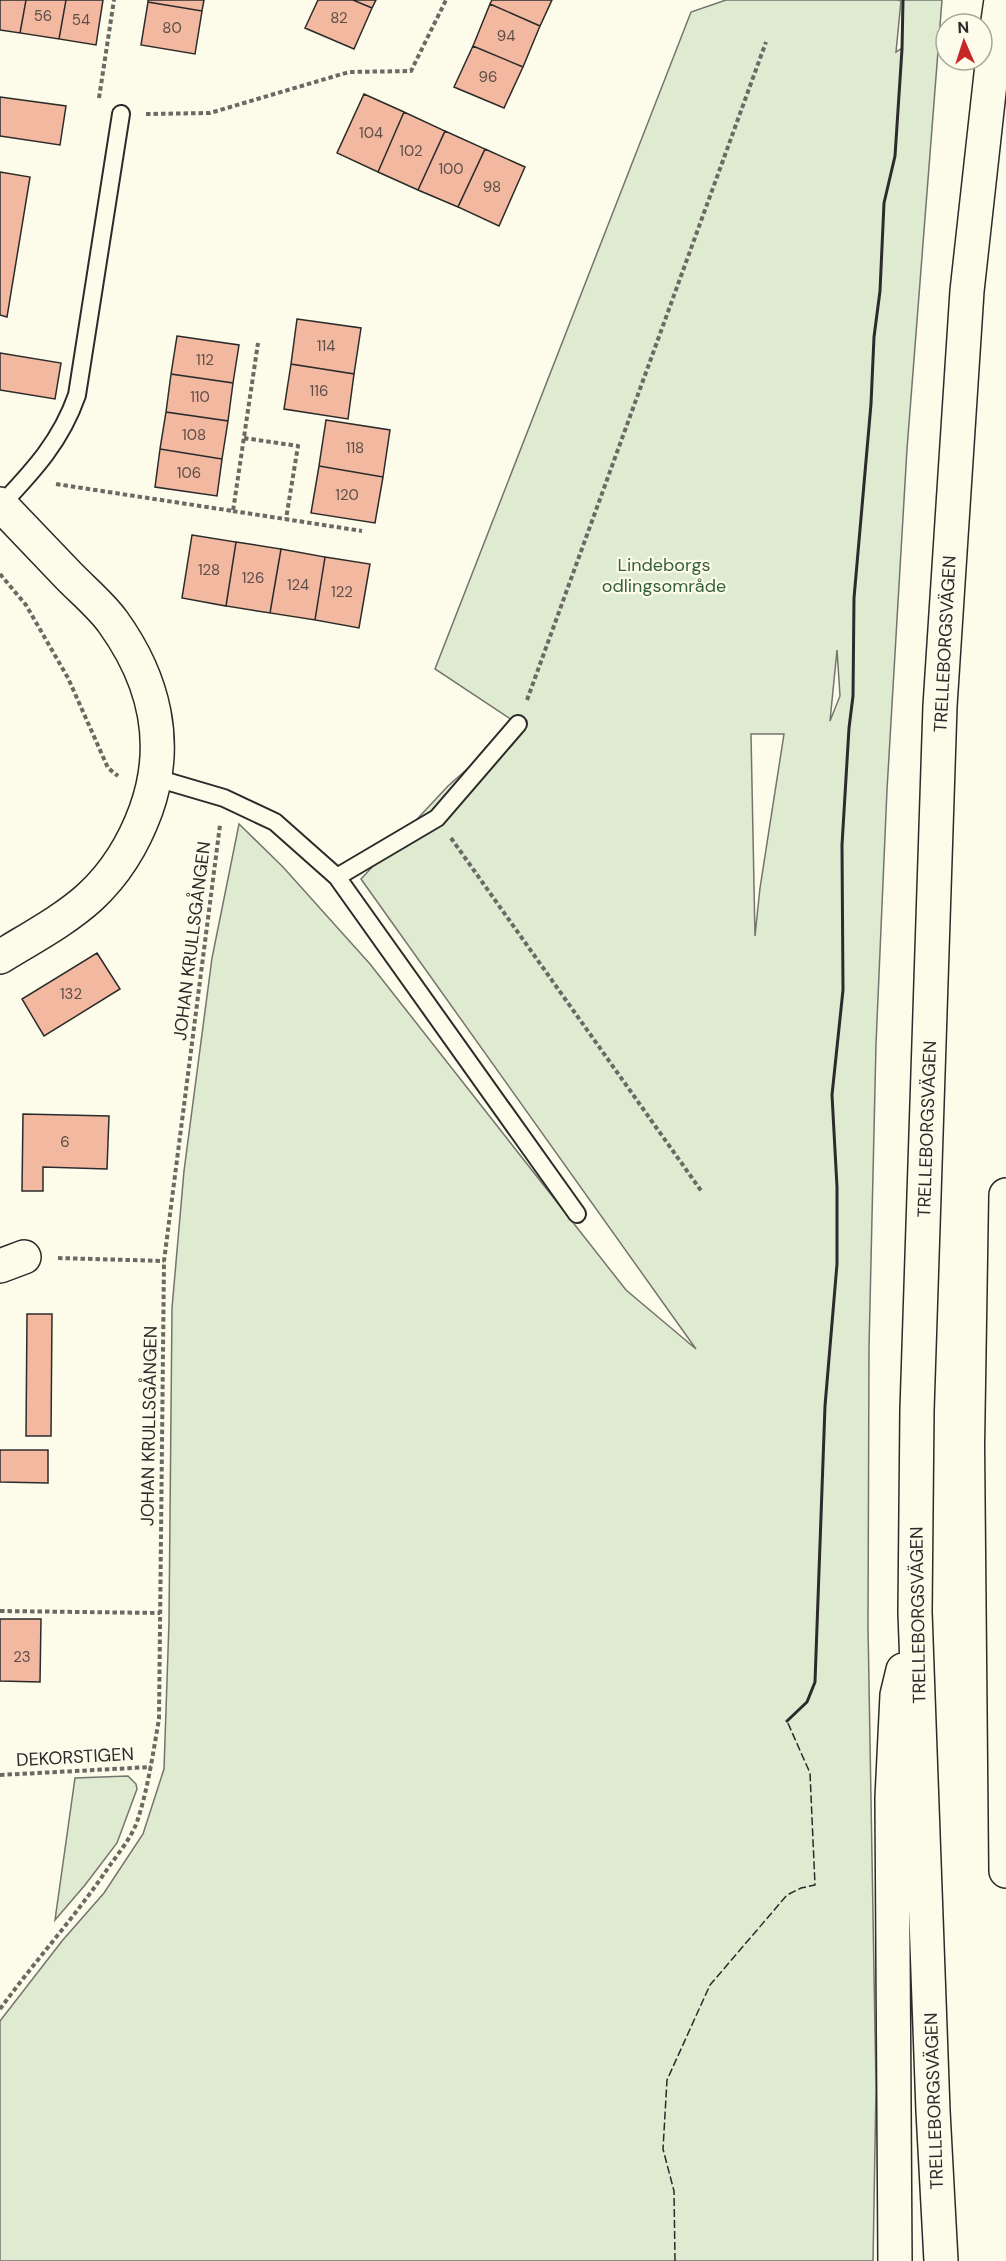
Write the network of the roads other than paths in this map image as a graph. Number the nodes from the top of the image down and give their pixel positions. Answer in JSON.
{"nodes":[{"id":1,"x":1001,"y":0,"type":"edge"},
{"id":2,"x":994,"y":49,"type":"edge"},
{"id":3,"x":991,"y":72,"type":"edge"},
{"id":4,"x":121,"y":114,"type":"road end"},
{"id":5,"x":0,"y":504,"type":"edge"},
{"id":6,"x":518,"y":724,"type":"road end"},
{"id":7,"x":156,"y":778,"type":"junction"},
{"id":8,"x":337,"y":877,"type":"junction"},
{"id":9,"x":0,"y":957,"type":"edge"},
{"id":10,"x":1006,"y":1195,"type":"edge"},
{"id":11,"x":578,"y":1214,"type":"dead end"},
{"id":12,"x":915,"y":1612,"type":"junction"},
{"id":13,"x":1006,"y":1871,"type":"edge"},
{"id":14,"x":895,"y":2261,"type":"edge"},
{"id":15,"x":941,"y":2261,"type":"edge"}],
"edges":[{"from":1,"to":2,"type":"main road","name":"TRELLEBORGSVÄGEN"},
{"from":3,"to":12,"type":"main road","name":"TRELLEBORGSVÄGEN"},
{"from":4,"to":5,"type":"lane"},
{"from":5,"to":7,"type":"main road"},
{"from":6,"to":8,"type":"lane"},
{"from":7,"to":8,"type":"lane"},
{"from":7,"to":9,"type":"main road"},
{"from":8,"to":11,"type":"lane"},
{"from":10,"to":13,"type":"main road"},
{"from":12,"to":14,"type":"main road"},
{"from":12,"to":15,"type":"main road","name":"TRELLEBORGSVÄGEN"}]}
